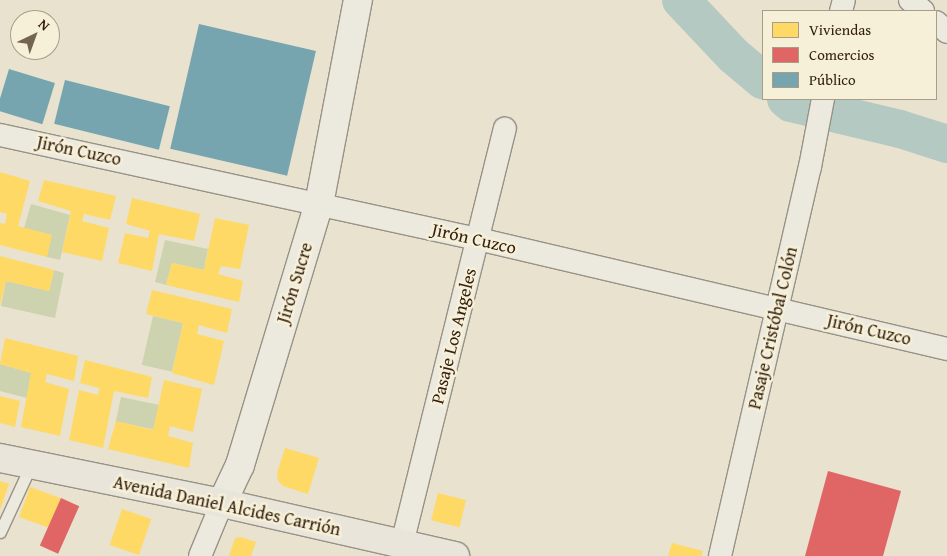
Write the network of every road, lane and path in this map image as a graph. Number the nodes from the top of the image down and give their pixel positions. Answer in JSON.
{"nodes":[{"id":1,"x":358,"y":0,"type":"edge"},
{"id":2,"x":910,"y":0,"type":"edge"},
{"id":3,"x":922,"y":10,"type":"edge"},
{"id":4,"x":937,"y":23,"type":"edge"},
{"id":5,"x":947,"y":32,"type":"edge"},
{"id":6,"x":822,"y":100,"type":"edge"},
{"id":7,"x":505,"y":129,"type":"dead end"},
{"id":8,"x":0,"y":135,"type":"edge"},
{"id":9,"x":319,"y":204,"type":"junction"},
{"id":10,"x":478,"y":239,"type":"junction"},
{"id":11,"x":777,"y":308,"type":"junction"},
{"id":12,"x":947,"y":349,"type":"edge"},
{"id":13,"x":0,"y":458,"type":"edge"},
{"id":14,"x":31,"y":465,"type":"junction"},
{"id":15,"x":222,"y":503,"type":"junction"},
{"id":16,"x":0,"y":532,"type":"edge"},
{"id":17,"x":402,"y":544,"type":"junction"},
{"id":18,"x":200,"y":556,"type":"edge"},
{"id":19,"x":455,"y":556,"type":"edge"},
{"id":20,"x":720,"y":556,"type":"edge"}],
"edges":[{"from":1,"to":9,"type":"street","name":"Jirón Sucre"},
{"from":2,"to":3,"type":"street"},
{"from":4,"to":5,"type":"street"},
{"from":6,"to":11,"type":"street","name":"Pasaje Cristóbal Colón"},
{"from":7,"to":10,"type":"street","name":"Pasaje Los Angeles"},
{"from":8,"to":9,"type":"street","name":"Jirón Cuzco"},
{"from":9,"to":10,"type":"street","name":"Jirón Cuzco"},
{"from":9,"to":15,"type":"street","name":"Jirón Sucre"},
{"from":10,"to":11,"type":"street","name":"Jirón Cuzco"},
{"from":10,"to":17,"type":"street","name":"Pasaje Los Angeles"},
{"from":11,"to":12,"type":"street","name":"Jirón Cuzco"},
{"from":11,"to":20,"type":"street","name":"Pasaje Cristóbal Colón"},
{"from":13,"to":14,"type":"main road","name":"Avenida Daniel Alcides Carrión"},
{"from":14,"to":15,"type":"main road","name":"Avenida Daniel Alcides Carrión"},
{"from":14,"to":16,"type":"lane"},
{"from":15,"to":17,"type":"main road","name":"Avenida Daniel Alcides Carrión"},
{"from":15,"to":18,"type":"street","name":"Jirón Sucre"},
{"from":17,"to":19,"type":"main road","name":"Avenida Daniel Alcides Carrión"}]}
